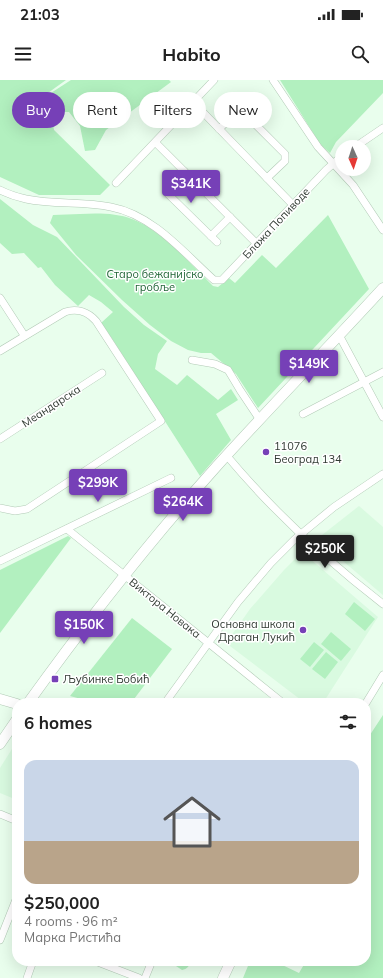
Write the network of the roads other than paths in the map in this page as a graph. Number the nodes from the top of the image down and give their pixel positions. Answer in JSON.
{"nodes":[{"id":1,"x":214,"y":80,"type":"edge"},
{"id":2,"x":273,"y":80,"type":"edge"},
{"id":3,"x":204,"y":92,"type":"edge"},
{"id":4,"x":206,"y":115,"type":"edge"},
{"id":5,"x":170,"y":128,"type":"edge"},
{"id":6,"x":383,"y":128,"type":"edge"},
{"id":7,"x":219,"y":129,"type":"junction"},
{"id":8,"x":365,"y":140,"type":"edge"},
{"id":9,"x":156,"y":142,"type":"junction"},
{"id":10,"x":335,"y":162,"type":"edge"},
{"id":11,"x":332,"y":164,"type":"junction"},
{"id":12,"x":184,"y":171,"type":"junction"},
{"id":13,"x":267,"y":178,"type":"junction"},
{"id":14,"x":116,"y":183,"type":"dead end"},
{"id":15,"x":0,"y":190,"type":"edge"},
{"id":16,"x":293,"y":205,"type":"junction"},
{"id":17,"x":230,"y":218,"type":"junction"},
{"id":18,"x":383,"y":230,"type":"edge"},
{"id":19,"x":211,"y":236,"type":"junction"},
{"id":20,"x":217,"y":242,"type":"dead end"},
{"id":21,"x":256,"y":244,"type":"junction"},
{"id":22,"x":383,"y":288,"type":"edge"},
{"id":23,"x":0,"y":298,"type":"edge"},
{"id":24,"x":24,"y":335,"type":"junction"},
{"id":25,"x":339,"y":335,"type":"junction"},
{"id":26,"x":0,"y":351,"type":"edge"},
{"id":27,"x":192,"y":360,"type":"dead end"},
{"id":28,"x":383,"y":372,"type":"edge"},
{"id":29,"x":102,"y":373,"type":"dead end"},
{"id":30,"x":365,"y":381,"type":"junction"},
{"id":31,"x":303,"y":414,"type":"dead end"},
{"id":32,"x":383,"y":417,"type":"edge"},
{"id":33,"x":260,"y":420,"type":"junction"},
{"id":34,"x":0,"y":439,"type":"edge"},
{"id":35,"x":226,"y":456,"type":"junction"},
{"id":36,"x":383,"y":474,"type":"edge"},
{"id":37,"x":171,"y":478,"type":"dead end"},
{"id":38,"x":0,"y":508,"type":"edge"},
{"id":39,"x":66,"y":529,"type":"junction"},
{"id":40,"x":300,"y":535,"type":"junction"},
{"id":41,"x":0,"y":561,"type":"edge"},
{"id":42,"x":124,"y":576,"type":"junction"},
{"id":43,"x":383,"y":604,"type":"edge"},
{"id":44,"x":208,"y":643,"type":"junction"},
{"id":45,"x":383,"y":675,"type":"edge"},
{"id":46,"x":32,"y":698,"type":"edge"},
{"id":47,"x":169,"y":698,"type":"edge"},
{"id":48,"x":277,"y":698,"type":"edge"},
{"id":49,"x":369,"y":698,"type":"edge"},
{"id":50,"x":0,"y":699,"type":"edge"},
{"id":51,"x":12,"y":703,"type":"edge"},
{"id":52,"x":12,"y":726,"type":"edge"},
{"id":53,"x":0,"y":744,"type":"edge"},
{"id":54,"x":0,"y":814,"type":"edge"},
{"id":55,"x":12,"y":819,"type":"edge"},
{"id":56,"x":12,"y":909,"type":"edge"},
{"id":57,"x":0,"y":940,"type":"edge"},
{"id":58,"x":31,"y":966,"type":"edge"},
{"id":59,"x":108,"y":966,"type":"edge"},
{"id":60,"x":150,"y":966,"type":"edge"},
{"id":61,"x":229,"y":966,"type":"edge"},
{"id":62,"x":27,"y":978,"type":"edge"},
{"id":63,"x":139,"y":978,"type":"edge"},
{"id":64,"x":146,"y":978,"type":"edge"},
{"id":65,"x":223,"y":978,"type":"edge"}],
"edges":[{"from":1,"to":3,"type":"street"},
{"from":2,"to":11,"type":"street"},
{"from":4,"to":7,"type":"street"},
{"from":5,"to":9,"type":"street"},
{"from":6,"to":8,"type":"street"},
{"from":7,"to":13,"type":"street"},
{"from":7,"to":13,"type":"street"},
{"from":9,"to":12,"type":"street"},
{"from":9,"to":14,"type":"street"},
{"from":10,"to":11,"type":"street","name":"Блажа Попиводе"},
{"from":11,"to":16,"type":"street","name":"Блажа Попиводе"},
{"from":11,"to":18,"type":"street"},
{"from":12,"to":17,"type":"street"},
{"from":12,"to":19,"type":"street"},
{"from":13,"to":16,"type":"street"},
{"from":15,"to":21,"type":"street","name":"Блажа Попиводе"},
{"from":16,"to":21,"type":"street","name":"Блажа Попиводе"},
{"from":17,"to":19,"type":"street"},
{"from":17,"to":21,"type":"street"},
{"from":19,"to":20,"type":"street"},
{"from":22,"to":25,"type":"main road"},
{"from":23,"to":24,"type":"street"},
{"from":24,"to":26,"type":"street"},
{"from":24,"to":38,"type":"street"},
{"from":25,"to":30,"type":"street"},
{"from":25,"to":33,"type":"main road"},
{"from":27,"to":33,"type":"street"},
{"from":28,"to":30,"type":"street"},
{"from":29,"to":34,"type":"street","name":"Меандарска"},
{"from":30,"to":31,"type":"street"},
{"from":30,"to":32,"type":"street"},
{"from":33,"to":35,"type":"main road"},
{"from":35,"to":40,"type":"street"},
{"from":35,"to":42,"type":"main road"},
{"from":36,"to":40,"type":"street"},
{"from":37,"to":39,"type":"street"},
{"from":39,"to":41,"type":"street"},
{"from":39,"to":42,"type":"street","name":"Виктора Новака"},
{"from":40,"to":43,"type":"street"},
{"from":40,"to":44,"type":"street"},
{"from":42,"to":44,"type":"street","name":"Виктора Новака"},
{"from":42,"to":46,"type":"main road"},
{"from":44,"to":47,"type":"street"},
{"from":44,"to":48,"type":"street","name":"Виктора Новака"},
{"from":45,"to":49,"type":"street"},
{"from":50,"to":51,"type":"main road"},
{"from":52,"to":53,"type":"main road"},
{"from":54,"to":55,"type":"street"},
{"from":56,"to":57,"type":"street"},
{"from":58,"to":62,"type":"street"},
{"from":59,"to":63,"type":"street"},
{"from":60,"to":64,"type":"street"},
{"from":61,"to":65,"type":"main road"}]}
